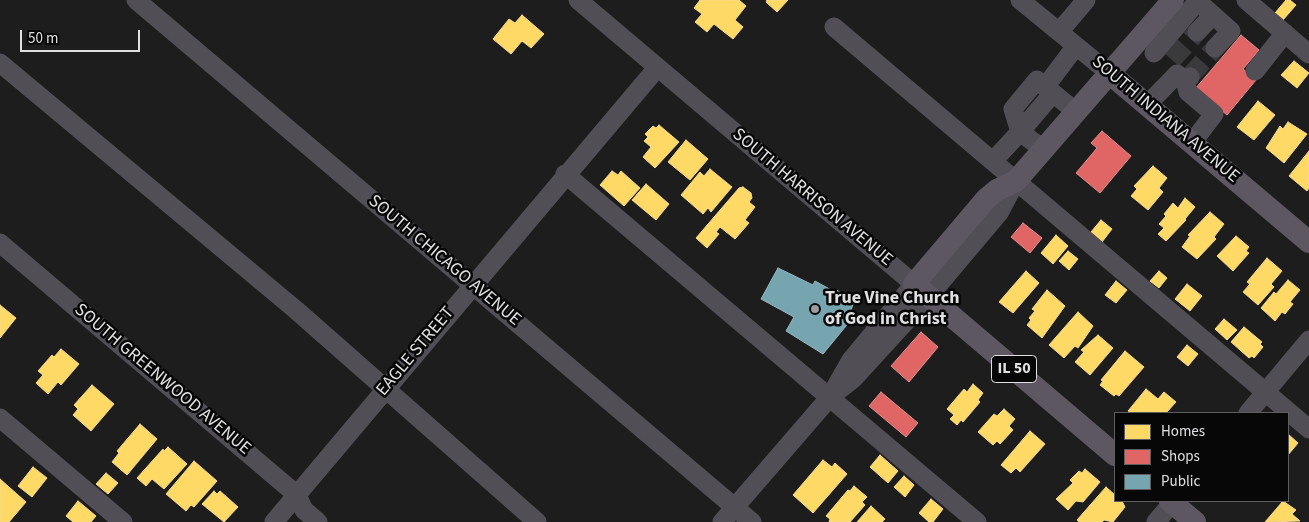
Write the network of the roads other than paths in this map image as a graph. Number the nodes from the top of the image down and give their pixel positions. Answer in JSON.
{"nodes":[{"id":1,"x":136,"y":0,"type":"edge"},
{"id":2,"x":578,"y":0,"type":"edge"},
{"id":3,"x":1020,"y":0,"type":"edge"},
{"id":4,"x":1086,"y":0,"type":"edge"},
{"id":5,"x":1162,"y":0,"type":"edge"},
{"id":6,"x":1173,"y":0,"type":"edge"},
{"id":7,"x":1246,"y":0,"type":"edge"},
{"id":8,"x":1196,"y":1,"type":"edge"},
{"id":9,"x":1212,"y":14,"type":"junction"},
{"id":10,"x":834,"y":27,"type":"dead end"},
{"id":11,"x":1059,"y":32,"type":"junction"},
{"id":12,"x":1197,"y":32,"type":"tunnel mouth"},
{"id":13,"x":1285,"y":33,"type":"junction"},
{"id":14,"x":1076,"y":46,"type":"junction"},
{"id":15,"x":1215,"y":48,"type":"tunnel mouth"},
{"id":16,"x":1309,"y":54,"type":"edge"},
{"id":17,"x":0,"y":63,"type":"edge"},
{"id":18,"x":1169,"y":64,"type":"junction"},
{"id":19,"x":657,"y":68,"type":"junction"},
{"id":20,"x":1255,"y":70,"type":"dead end"},
{"id":21,"x":1108,"y":72,"type":"junction"},
{"id":22,"x":1049,"y":90,"type":"junction"},
{"id":23,"x":1147,"y":104,"type":"junction"},
{"id":24,"x":1075,"y":111,"type":"junction"},
{"id":25,"x":1020,"y":132,"type":"junction"},
{"id":26,"x":1192,"y":143,"type":"junction"},
{"id":27,"x":1043,"y":149,"type":"junction"},
{"id":28,"x":992,"y":161,"type":"junction"},
{"id":29,"x":565,"y":174,"type":"junction"},
{"id":30,"x":1016,"y":181,"type":"junction"},
{"id":31,"x":1309,"y":242,"type":"edge"},
{"id":32,"x":0,"y":243,"type":"edge"},
{"id":33,"x":472,"y":285,"type":"junction"},
{"id":34,"x":921,"y":290,"type":"junction"},
{"id":35,"x":1309,"y":340,"type":"edge"},
{"id":36,"x":385,"y":389,"type":"junction"},
{"id":37,"x":1265,"y":392,"type":"junction"},
{"id":38,"x":830,"y":397,"type":"junction"},
{"id":39,"x":1249,"y":412,"type":"edge"},
{"id":40,"x":1289,"y":412,"type":"edge"},
{"id":41,"x":1289,"y":412,"type":"edge"},
{"id":42,"x":0,"y":418,"type":"edge"},
{"id":43,"x":1309,"y":429,"type":"edge"},
{"id":44,"x":1114,"y":454,"type":"edge"},
{"id":45,"x":297,"y":495,"type":"junction"},
{"id":46,"x":1171,"y":502,"type":"edge"},
{"id":47,"x":1173,"y":502,"type":"edge"},
{"id":48,"x":734,"y":507,"type":"junction"},
{"id":49,"x":123,"y":522,"type":"edge"},
{"id":50,"x":274,"y":522,"type":"edge"},
{"id":51,"x":318,"y":522,"type":"edge"},
{"id":52,"x":537,"y":522,"type":"edge"},
{"id":53,"x":722,"y":522,"type":"edge"},
{"id":54,"x":752,"y":522,"type":"edge"},
{"id":55,"x":978,"y":522,"type":"edge"},
{"id":56,"x":1156,"y":522,"type":"edge"},
{"id":57,"x":1195,"y":522,"type":"edge"}],
"edges":[{"from":1,"to":33,"type":"street","name":"SOUTH CHICAGO AVENUE"},
{"from":2,"to":19,"type":"street","name":"SOUTH HARRISON AVENUE"},
{"from":3,"to":11,"type":"street","name":"SOUTH INDIANA AVENUE"},
{"from":4,"to":11,"type":"street"},
{"from":5,"to":21,"type":"main road"},
{"from":6,"to":18,"type":"main road"},
{"from":7,"to":13,"type":"street"},
{"from":8,"to":9,"type":"street"},
{"from":8,"to":18,"type":"street"},
{"from":9,"to":12,"type":"street"},
{"from":9,"to":15,"type":"street"},
{"from":10,"to":28,"type":"street"},
{"from":11,"to":14,"type":"street","name":"SOUTH INDIANA AVENUE"},
{"from":13,"to":16,"type":"street"},
{"from":13,"to":20,"type":"street"},
{"from":14,"to":21,"type":"street","name":"SOUTH INDIANA AVENUE"},
{"from":14,"to":22,"type":"street"},
{"from":17,"to":36,"type":"street"},
{"from":18,"to":21,"type":"main road"},
{"from":18,"to":23,"type":"street"},
{"from":18,"to":26,"type":"street"},
{"from":19,"to":29,"type":"street","name":"EAGLE STREET"},
{"from":19,"to":34,"type":"street","name":"SOUTH HARRISON AVENUE"},
{"from":21,"to":23,"type":"main road","name":"SOUTH INDIANA AVENUE"},
{"from":21,"to":24,"type":"main road"},
{"from":22,"to":24,"type":"street"},
{"from":22,"to":25,"type":"street"},
{"from":23,"to":26,"type":"main road","name":"SOUTH INDIANA AVENUE"},
{"from":24,"to":27,"type":"main road"},
{"from":25,"to":27,"type":"street"},
{"from":25,"to":28,"type":"street"},
{"from":26,"to":31,"type":"main road","name":"SOUTH INDIANA AVENUE"},
{"from":27,"to":30,"type":"main road"},
{"from":28,"to":30,"type":"street"},
{"from":29,"to":33,"type":"street","name":"EAGLE STREET"},
{"from":29,"to":38,"type":"street"},
{"from":30,"to":34,"type":"main road"},
{"from":30,"to":37,"type":"street"},
{"from":32,"to":45,"type":"street","name":"SOUTH GREENWOOD AVENUE"},
{"from":33,"to":36,"type":"street","name":"EAGLE STREET"},
{"from":33,"to":48,"type":"street","name":"SOUTH CHICAGO AVENUE"},
{"from":34,"to":38,"type":"street"},
{"from":34,"to":44,"type":"main road","name":"SOUTH HARRISON AVENUE","number":"IL 50"},
{"from":35,"to":37,"type":"street"},
{"from":36,"to":45,"type":"street","name":"EAGLE STREET"},
{"from":36,"to":52,"type":"street"},
{"from":37,"to":39,"type":"street"},
{"from":37,"to":41,"type":"street"},
{"from":38,"to":48,"type":"street"},
{"from":38,"to":55,"type":"street"},
{"from":40,"to":43,"type":"street"},
{"from":42,"to":49,"type":"street"},
{"from":45,"to":50,"type":"street","name":"EAGLE STREET"},
{"from":45,"to":51,"type":"street","name":"SOUTH GREENWOOD AVENUE"},
{"from":46,"to":56,"type":"street"},
{"from":47,"to":57,"type":"main road"},
{"from":48,"to":53,"type":"street"},
{"from":48,"to":54,"type":"street","name":"SOUTH CHICAGO AVENUE"}]}
